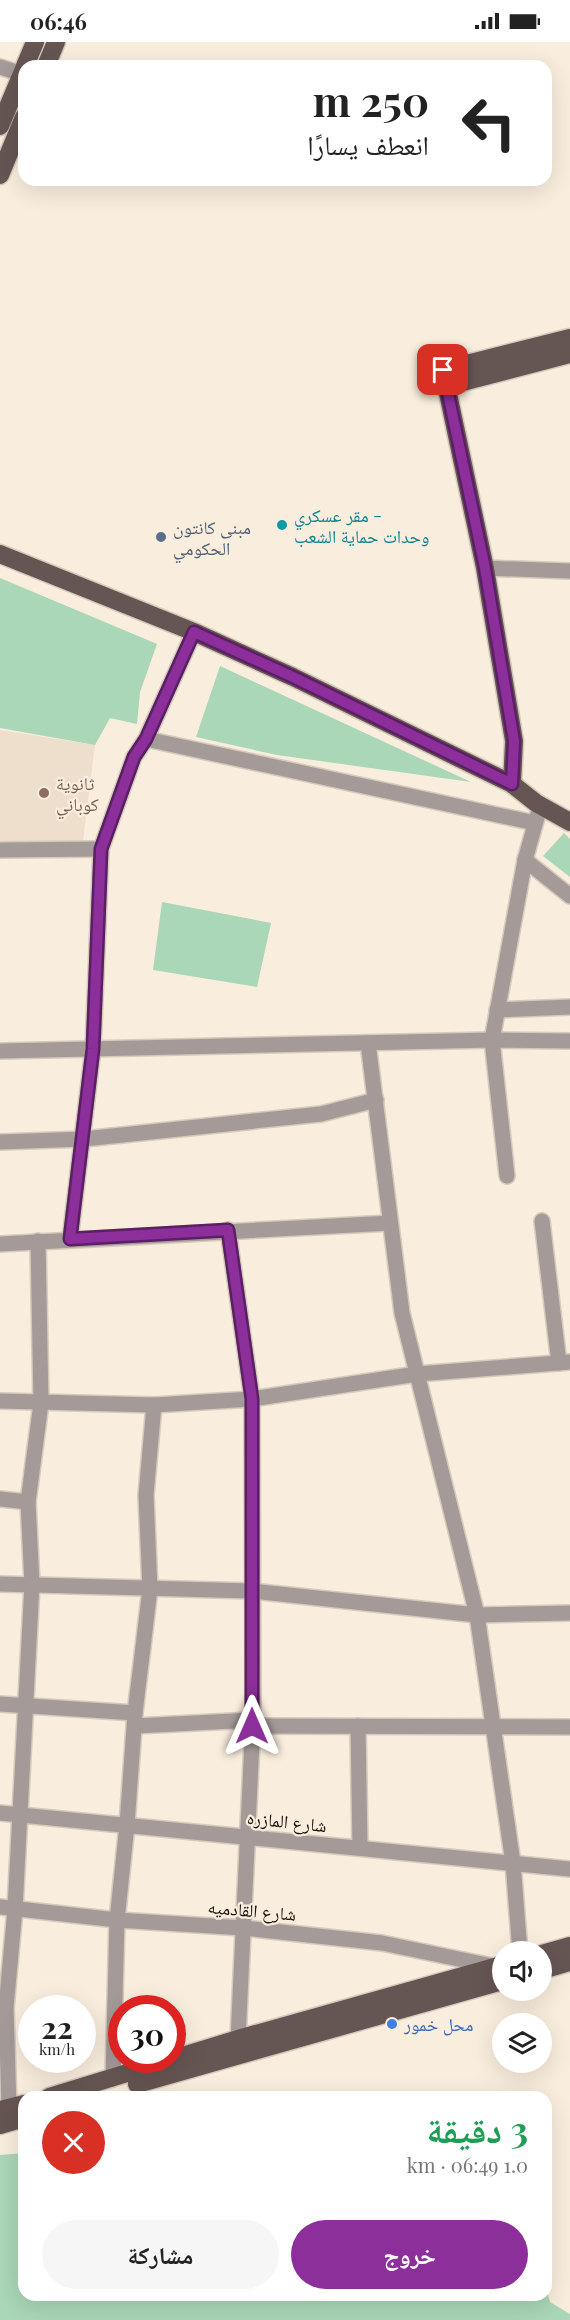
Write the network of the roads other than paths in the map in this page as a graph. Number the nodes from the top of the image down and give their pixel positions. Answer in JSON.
{"nodes":[{"id":1,"x":50,"y":55,"type":"edge"},
{"id":2,"x":28,"y":60,"type":"edge"},
{"id":3,"x":18,"y":62,"type":"edge"},
{"id":4,"x":0,"y":67,"type":"edge"},
{"id":5,"x":18,"y":84,"type":"edge"},
{"id":6,"x":0,"y":126,"type":"edge"},
{"id":7,"x":18,"y":132,"type":"edge"},
{"id":8,"x":0,"y":175,"type":"edge"},
{"id":9,"x":570,"y":338,"type":"edge"},
{"id":10,"x":570,"y":354,"type":"edge"},
{"id":11,"x":445,"y":378,"type":"junction"},
{"id":12,"x":0,"y":554,"type":"edge"},
{"id":13,"x":485,"y":568,"type":"junction"},
{"id":14,"x":570,"y":571,"type":"edge"},
{"id":15,"x":194,"y":632,"type":"junction"},
{"id":16,"x":146,"y":739,"type":"junction"},
{"id":17,"x":512,"y":784,"type":"junction"},
{"id":18,"x":538,"y":814,"type":"junction"},
{"id":19,"x":570,"y":822,"type":"edge"},
{"id":20,"x":101,"y":849,"type":"junction"},
{"id":21,"x":0,"y":850,"type":"edge"},
{"id":22,"x":525,"y":860,"type":"junction"},
{"id":23,"x":570,"y":896,"type":"edge"},
{"id":24,"x":570,"y":1007,"type":"edge"},
{"id":25,"x":497,"y":1010,"type":"junction"},
{"id":26,"x":492,"y":1040,"type":"junction"},
{"id":27,"x":570,"y":1041,"type":"edge"},
{"id":28,"x":368,"y":1043,"type":"junction"},
{"id":29,"x":93,"y":1049,"type":"junction"},
{"id":30,"x":0,"y":1051,"type":"edge"},
{"id":31,"x":376,"y":1100,"type":"junction"},
{"id":32,"x":84,"y":1139,"type":"junction"},
{"id":33,"x":0,"y":1142,"type":"edge"},
{"id":34,"x":507,"y":1176,"type":"dead end"},
{"id":35,"x":542,"y":1221,"type":"dead end"},
{"id":36,"x":390,"y":1223,"type":"junction"},
{"id":37,"x":228,"y":1230,"type":"junction"},
{"id":38,"x":70,"y":1239,"type":"junction"},
{"id":39,"x":38,"y":1241,"type":"junction"},
{"id":40,"x":0,"y":1244,"type":"edge"},
{"id":41,"x":564,"y":1363,"type":"edge"},
{"id":42,"x":417,"y":1374,"type":"junction"},
{"id":43,"x":252,"y":1399,"type":"junction"},
{"id":44,"x":0,"y":1401,"type":"edge"},
{"id":45,"x":41,"y":1403,"type":"junction"},
{"id":46,"x":154,"y":1405,"type":"junction"},
{"id":47,"x":0,"y":1499,"type":"edge"},
{"id":48,"x":28,"y":1502,"type":"junction"},
{"id":49,"x":0,"y":1584,"type":"edge"},
{"id":50,"x":32,"y":1584,"type":"junction"},
{"id":51,"x":150,"y":1589,"type":"junction"},
{"id":52,"x":251,"y":1591,"type":"junction"},
{"id":53,"x":570,"y":1613,"type":"edge"},
{"id":54,"x":477,"y":1615,"type":"junction"},
{"id":55,"x":0,"y":1704,"type":"edge"},
{"id":56,"x":27,"y":1707,"type":"junction"},
{"id":57,"x":135,"y":1719,"type":"junction"},
{"id":58,"x":253,"y":1723,"type":"junction"},
{"id":59,"x":358,"y":1726,"type":"junction"},
{"id":60,"x":492,"y":1727,"type":"junction"},
{"id":61,"x":570,"y":1727,"type":"edge"},
{"id":62,"x":0,"y":1813,"type":"edge"},
{"id":63,"x":20,"y":1815,"type":"junction"},
{"id":64,"x":127,"y":1826,"type":"junction"},
{"id":65,"x":249,"y":1837,"type":"junction"},
{"id":66,"x":360,"y":1848,"type":"junction"},
{"id":67,"x":513,"y":1863,"type":"junction"},
{"id":68,"x":570,"y":1869,"type":"edge"},
{"id":69,"x":7,"y":1908,"type":"edge"},
{"id":70,"x":117,"y":1920,"type":"junction"},
{"id":71,"x":244,"y":1928,"type":"junction"},
{"id":72,"x":519,"y":1941,"type":"edge"},
{"id":73,"x":570,"y":1946,"type":"edge"},
{"id":74,"x":552,"y":1951,"type":"edge"},
{"id":75,"x":570,"y":1962,"type":"edge"},
{"id":76,"x":552,"y":1967,"type":"edge"},
{"id":77,"x":492,"y":1972,"type":"edge"},
{"id":78,"x":492,"y":1976,"type":"edge"},
{"id":79,"x":236,"y":2047,"type":"junction"},
{"id":80,"x":113,"y":2079,"type":"junction"},
{"id":81,"x":70,"y":2091,"type":"edge"},
{"id":82,"x":109,"y":2091,"type":"edge"},
{"id":83,"x":9,"y":2114,"type":"edge"}],
"edges":[{"from":1,"to":2,"type":"main road"},
{"from":3,"to":4,"type":"street"},
{"from":5,"to":6,"type":"main road"},
{"from":7,"to":8,"type":"main road"},
{"from":9,"to":11,"type":"main road"},
{"from":10,"to":11,"type":"main road"},
{"from":11,"to":13,"type":"main road"},
{"from":12,"to":15,"type":"main road"},
{"from":13,"to":14,"type":"street"},
{"from":13,"to":17,"type":"main road"},
{"from":15,"to":16,"type":"street"},
{"from":15,"to":17,"type":"main road"},
{"from":16,"to":18,"type":"street"},
{"from":16,"to":20,"type":"street"},
{"from":17,"to":18,"type":"main road"},
{"from":18,"to":19,"type":"main road"},
{"from":18,"to":22,"type":"street"},
{"from":20,"to":21,"type":"street"},
{"from":20,"to":29,"type":"street"},
{"from":22,"to":23,"type":"street"},
{"from":22,"to":25,"type":"street"},
{"from":24,"to":25,"type":"street"},
{"from":25,"to":26,"type":"street"},
{"from":26,"to":27,"type":"street"},
{"from":26,"to":28,"type":"street"},
{"from":26,"to":34,"type":"street"},
{"from":28,"to":29,"type":"street"},
{"from":28,"to":31,"type":"street"},
{"from":29,"to":30,"type":"street"},
{"from":29,"to":32,"type":"street"},
{"from":31,"to":32,"type":"street"},
{"from":31,"to":36,"type":"street"},
{"from":32,"to":33,"type":"street"},
{"from":32,"to":38,"type":"street"},
{"from":35,"to":41,"type":"street"},
{"from":36,"to":37,"type":"street"},
{"from":36,"to":42,"type":"street"},
{"from":37,"to":38,"type":"street"},
{"from":37,"to":43,"type":"street"},
{"from":38,"to":39,"type":"street"},
{"from":39,"to":40,"type":"street"},
{"from":39,"to":45,"type":"street"},
{"from":41,"to":42,"type":"street"},
{"from":42,"to":43,"type":"street"},
{"from":42,"to":54,"type":"street"},
{"from":43,"to":46,"type":"street"},
{"from":43,"to":52,"type":"street"},
{"from":44,"to":45,"type":"street"},
{"from":45,"to":46,"type":"street"},
{"from":45,"to":48,"type":"street"},
{"from":46,"to":51,"type":"street"},
{"from":47,"to":48,"type":"street"},
{"from":48,"to":50,"type":"street"},
{"from":49,"to":50,"type":"street"},
{"from":50,"to":51,"type":"street"},
{"from":50,"to":56,"type":"street"},
{"from":51,"to":52,"type":"street"},
{"from":51,"to":57,"type":"street"},
{"from":52,"to":54,"type":"street"},
{"from":52,"to":58,"type":"street"},
{"from":53,"to":54,"type":"street"},
{"from":54,"to":60,"type":"street"},
{"from":55,"to":56,"type":"street"},
{"from":56,"to":57,"type":"street"},
{"from":56,"to":63,"type":"street"},
{"from":57,"to":58,"type":"street"},
{"from":57,"to":64,"type":"street"},
{"from":58,"to":59,"type":"street"},
{"from":58,"to":65,"type":"street"},
{"from":59,"to":60,"type":"street"},
{"from":59,"to":66,"type":"street"},
{"from":60,"to":61,"type":"street"},
{"from":60,"to":67,"type":"street"},
{"from":62,"to":63,"type":"street","name":"شارع المازره"},
{"from":63,"to":64,"type":"street","name":"شارع المازره"},
{"from":63,"to":69,"type":"street"},
{"from":64,"to":65,"type":"street","name":"شارع المازره"},
{"from":64,"to":70,"type":"street"},
{"from":65,"to":66,"type":"street","name":"شارع المازره"},
{"from":65,"to":71,"type":"street"},
{"from":66,"to":67,"type":"street","name":"شارع المازره"},
{"from":67,"to":68,"type":"street","name":"شارع المازره"},
{"from":67,"to":72,"type":"street"},
{"from":69,"to":70,"type":"street","name":"شارع القادميه"},
{"from":69,"to":83,"type":"street"},
{"from":70,"to":71,"type":"street","name":"شارع القادميه"},
{"from":70,"to":80,"type":"street"},
{"from":71,"to":77,"type":"street","name":"شارع القادميه"},
{"from":71,"to":79,"type":"street"},
{"from":73,"to":74,"type":"main road"},
{"from":75,"to":76,"type":"main road"},
{"from":78,"to":79,"type":"main road"},
{"from":79,"to":80,"type":"main road"},
{"from":79,"to":82,"type":"main road"},
{"from":80,"to":81,"type":"main road"}]}
